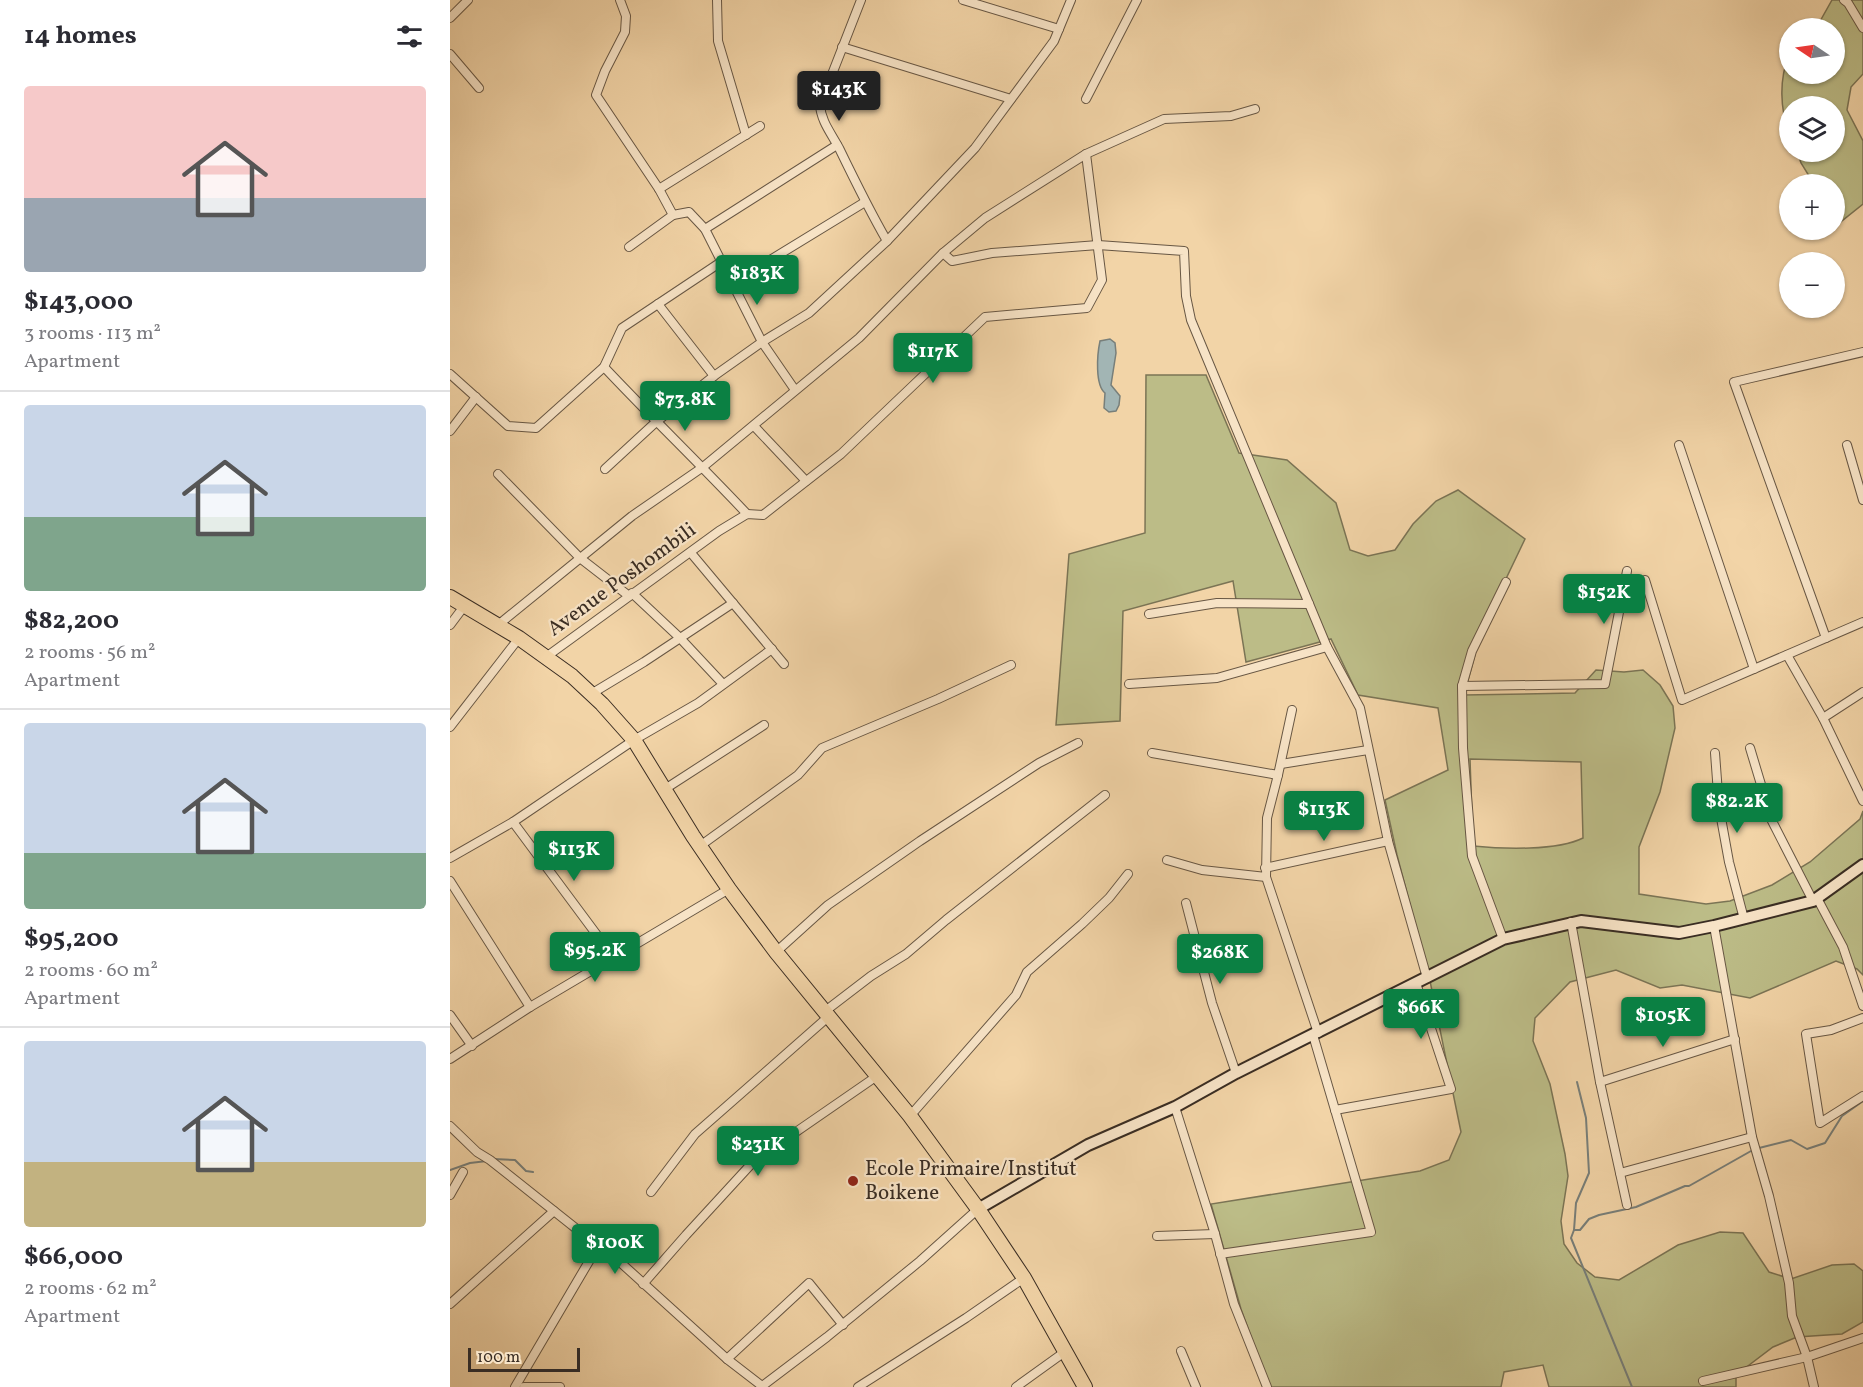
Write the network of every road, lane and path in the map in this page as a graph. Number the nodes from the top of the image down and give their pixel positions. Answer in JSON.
{"nodes":[{"id":1,"x":468,"y":0,"type":"edge"},
{"id":2,"x":620,"y":0,"type":"edge"},
{"id":3,"x":717,"y":0,"type":"edge"},
{"id":4,"x":861,"y":0,"type":"edge"},
{"id":5,"x":963,"y":0,"type":"edge"},
{"id":6,"x":1071,"y":0,"type":"edge"},
{"id":7,"x":1137,"y":0,"type":"edge"},
{"id":8,"x":1844,"y":0,"type":"edge"},
{"id":9,"x":450,"y":18,"type":"edge"},
{"id":10,"x":1863,"y":28,"type":"edge"},
{"id":11,"x":1059,"y":29,"type":"junction"},
{"id":12,"x":842,"y":46,"type":"junction"},
{"id":13,"x":450,"y":54,"type":"edge"},
{"id":14,"x":479,"y":88,"type":"dead end"},
{"id":15,"x":1011,"y":99,"type":"junction"},
{"id":16,"x":1086,"y":99,"type":"dead end"},
{"id":17,"x":1255,"y":109,"type":"dead end"},
{"id":18,"x":760,"y":126,"type":"dead end"},
{"id":19,"x":746,"y":135,"type":"junction"},
{"id":20,"x":837,"y":145,"type":"junction"},
{"id":21,"x":1086,"y":154,"type":"junction"},
{"id":22,"x":659,"y":189,"type":"junction"},
{"id":23,"x":865,"y":202,"type":"junction"},
{"id":24,"x":673,"y":215,"type":"junction"},
{"id":25,"x":705,"y":229,"type":"junction"},
{"id":26,"x":887,"y":241,"type":"junction"},
{"id":27,"x":1098,"y":245,"type":"junction"},
{"id":28,"x":629,"y":247,"type":"dead end"},
{"id":29,"x":943,"y":253,"type":"junction"},
{"id":30,"x":721,"y":261,"type":"junction"},
{"id":31,"x":731,"y":284,"type":"junction"},
{"id":32,"x":658,"y":304,"type":"junction"},
{"id":33,"x":762,"y":342,"type":"junction"},
{"id":34,"x":1863,"y":352,"type":"edge"},
{"id":35,"x":604,"y":366,"type":"junction"},
{"id":36,"x":450,"y":374,"type":"edge"},
{"id":37,"x":714,"y":376,"type":"junction"},
{"id":38,"x":795,"y":390,"type":"junction"},
{"id":39,"x":476,"y":397,"type":"junction"},
{"id":40,"x":656,"y":422,"type":"junction"},
{"id":41,"x":754,"y":426,"type":"junction"},
{"id":42,"x":450,"y":431,"type":"edge"},
{"id":43,"x":1679,"y":445,"type":"dead end"},
{"id":44,"x":1847,"y":445,"type":"dead end"},
{"id":45,"x":703,"y":467,"type":"junction"},
{"id":46,"x":604,"y":469,"type":"dead end"},
{"id":47,"x":498,"y":474,"type":"dead end"},
{"id":48,"x":806,"y":481,"type":"junction"},
{"id":49,"x":1863,"y":500,"type":"edge"},
{"id":50,"x":747,"y":514,"type":"junction"},
{"id":51,"x":691,"y":553,"type":"junction"},
{"id":52,"x":580,"y":558,"type":"junction"},
{"id":53,"x":1627,"y":571,"type":"dead end"},
{"id":54,"x":1645,"y":580,"type":"dead end"},
{"id":55,"x":1506,"y":582,"type":"dead end"},
{"id":56,"x":630,"y":595,"type":"junction"},
{"id":57,"x":450,"y":597,"type":"edge"},
{"id":58,"x":733,"y":603,"type":"junction"},
{"id":59,"x":1309,"y":604,"type":"junction"},
{"id":60,"x":465,"y":605,"type":"junction"},
{"id":61,"x":1149,"y":614,"type":"dead end"},
{"id":62,"x":1863,"y":622,"type":"edge"},
{"id":63,"x":450,"y":625,"type":"edge"},
{"id":64,"x":498,"y":625,"type":"junction"},
{"id":65,"x":519,"y":638,"type":"junction"},
{"id":66,"x":680,"y":638,"type":"junction"},
{"id":67,"x":1826,"y":638,"type":"junction"},
{"id":68,"x":1327,"y":647,"type":"junction"},
{"id":69,"x":772,"y":649,"type":"junction"},
{"id":70,"x":1787,"y":656,"type":"junction"},
{"id":71,"x":546,"y":657,"type":"junction"},
{"id":72,"x":784,"y":664,"type":"dead end"},
{"id":73,"x":1011,"y":665,"type":"dead end"},
{"id":74,"x":1754,"y":669,"type":"junction"},
{"id":75,"x":723,"y":684,"type":"junction"},
{"id":76,"x":1129,"y":684,"type":"dead end"},
{"id":77,"x":1462,"y":686,"type":"junction"},
{"id":78,"x":1863,"y":692,"type":"edge"},
{"id":79,"x":591,"y":694,"type":"junction"},
{"id":80,"x":1292,"y":710,"type":"dead end"},
{"id":81,"x":1822,"y":718,"type":"junction"},
{"id":82,"x":450,"y":726,"type":"edge"},
{"id":83,"x":764,"y":726,"type":"dead end"},
{"id":84,"x":634,"y":740,"type":"junction"},
{"id":85,"x":1078,"y":742,"type":"dead end"},
{"id":86,"x":1750,"y":748,"type":"dead end"},
{"id":87,"x":1368,"y":750,"type":"junction"},
{"id":88,"x":1152,"y":753,"type":"dead end"},
{"id":89,"x":1715,"y":753,"type":"dead end"},
{"id":90,"x":1281,"y":764,"type":"junction"},
{"id":91,"x":1278,"y":775,"type":"junction"},
{"id":92,"x":664,"y":789,"type":"junction"},
{"id":93,"x":1105,"y":795,"type":"dead end"},
{"id":94,"x":1863,"y":801,"type":"edge"},
{"id":95,"x":513,"y":822,"type":"junction"},
{"id":96,"x":1388,"y":841,"type":"junction"},
{"id":97,"x":700,"y":846,"type":"junction"},
{"id":98,"x":450,"y":858,"type":"edge"},
{"id":99,"x":1167,"y":860,"type":"dead end"},
{"id":100,"x":1863,"y":866,"type":"edge"},
{"id":101,"x":1265,"y":868,"type":"junction"},
{"id":102,"x":1128,"y":874,"type":"dead end"},
{"id":103,"x":1266,"y":877,"type":"junction"},
{"id":104,"x":450,"y":881,"type":"edge"},
{"id":105,"x":729,"y":889,"type":"junction"},
{"id":106,"x":1815,"y":900,"type":"junction"},
{"id":107,"x":1186,"y":903,"type":"dead end"},
{"id":108,"x":1744,"y":919,"type":"junction"},
{"id":109,"x":1571,"y":922,"type":"junction"},
{"id":110,"x":1714,"y":926,"type":"junction"},
{"id":111,"x":1503,"y":939,"type":"junction"},
{"id":112,"x":776,"y":952,"type":"junction"},
{"id":113,"x":614,"y":958,"type":"junction"},
{"id":114,"x":1421,"y":981,"type":"junction"},
{"id":115,"x":1863,"y":1006,"type":"edge"},
{"id":116,"x":530,"y":1007,"type":"junction"},
{"id":117,"x":450,"y":1014,"type":"edge"},
{"id":118,"x":826,"y":1014,"type":"junction"},
{"id":119,"x":1863,"y":1018,"type":"edge"},
{"id":120,"x":1316,"y":1034,"type":"junction"},
{"id":121,"x":1735,"y":1039,"type":"junction"},
{"id":122,"x":472,"y":1046,"type":"junction"},
{"id":123,"x":450,"y":1059,"type":"edge"},
{"id":124,"x":1236,"y":1073,"type":"junction"},
{"id":125,"x":877,"y":1076,"type":"junction"},
{"id":126,"x":1600,"y":1083,"type":"junction"},
{"id":127,"x":1863,"y":1096,"type":"edge"},
{"id":128,"x":1175,"y":1107,"type":"junction"},
{"id":129,"x":1335,"y":1110,"type":"junction"},
{"id":130,"x":910,"y":1116,"type":"junction"},
{"id":131,"x":450,"y":1126,"type":"edge"},
{"id":132,"x":1752,"y":1137,"type":"junction"},
{"id":133,"x":463,"y":1172,"type":"dead end"},
{"id":134,"x":1620,"y":1173,"type":"junction"},
{"id":135,"x":651,"y":1192,"type":"dead end"},
{"id":136,"x":450,"y":1195,"type":"edge"},
{"id":137,"x":1627,"y":1205,"type":"dead end"},
{"id":138,"x":978,"y":1209,"type":"junction"},
{"id":139,"x":554,"y":1211,"type":"junction"},
{"id":140,"x":1215,"y":1234,"type":"junction"},
{"id":141,"x":1157,"y":1236,"type":"dead end"},
{"id":142,"x":598,"y":1246,"type":"junction"},
{"id":143,"x":1220,"y":1254,"type":"junction"},
{"id":144,"x":1024,"y":1278,"type":"junction"},
{"id":145,"x":643,"y":1284,"type":"junction"},
{"id":146,"x":450,"y":1304,"type":"edge"},
{"id":147,"x":843,"y":1325,"type":"junction"},
{"id":148,"x":1863,"y":1338,"type":"edge"},
{"id":149,"x":1066,"y":1351,"type":"junction"},
{"id":150,"x":1181,"y":1351,"type":"dead end"},
{"id":151,"x":1807,"y":1357,"type":"junction"},
{"id":152,"x":727,"y":1359,"type":"junction"},
{"id":153,"x":1703,"y":1381,"type":"dead end"},
{"id":154,"x":515,"y":1387,"type":"edge"},
{"id":155,"x":524,"y":1387,"type":"edge"},
{"id":156,"x":560,"y":1387,"type":"edge"},
{"id":157,"x":761,"y":1387,"type":"edge"},
{"id":158,"x":858,"y":1387,"type":"edge"},
{"id":159,"x":1016,"y":1387,"type":"edge"},
{"id":160,"x":1085,"y":1387,"type":"edge"},
{"id":161,"x":1196,"y":1387,"type":"edge"},
{"id":162,"x":1267,"y":1387,"type":"edge"},
{"id":163,"x":1814,"y":1387,"type":"edge"}],
"edges":[{"from":1,"to":9,"type":"street"},
{"from":2,"to":22,"type":"street"},
{"from":3,"to":19,"type":"street"},
{"from":4,"to":12,"type":"street"},
{"from":5,"to":11,"type":"street"},
{"from":6,"to":11,"type":"street"},
{"from":7,"to":16,"type":"street"},
{"from":8,"to":10,"type":"street"},
{"from":11,"to":15,"type":"street"},
{"from":12,"to":15,"type":"street"},
{"from":12,"to":20,"type":"street"},
{"from":13,"to":14,"type":"street"},
{"from":15,"to":26,"type":"street"},
{"from":17,"to":21,"type":"street"},
{"from":18,"to":19,"type":"street"},
{"from":19,"to":22,"type":"street"},
{"from":20,"to":23,"type":"street"},
{"from":20,"to":25,"type":"street"},
{"from":21,"to":27,"type":"street"},
{"from":21,"to":29,"type":"street"},
{"from":22,"to":24,"type":"street"},
{"from":23,"to":26,"type":"street"},
{"from":23,"to":31,"type":"street"},
{"from":24,"to":25,"type":"street"},
{"from":24,"to":28,"type":"street"},
{"from":25,"to":30,"type":"street"},
{"from":26,"to":33,"type":"street"},
{"from":27,"to":29,"type":"street"},
{"from":27,"to":48,"type":"street","name":"Avenue Poshombili"},
{"from":27,"to":59,"type":"street"},
{"from":29,"to":38,"type":"street"},
{"from":30,"to":31,"type":"street"},
{"from":30,"to":32,"type":"street"},
{"from":31,"to":33,"type":"street"},
{"from":32,"to":35,"type":"street"},
{"from":32,"to":37,"type":"street"},
{"from":33,"to":37,"type":"street"},
{"from":33,"to":38,"type":"street"},
{"from":34,"to":67,"type":"street"},
{"from":35,"to":39,"type":"street"},
{"from":35,"to":40,"type":"street"},
{"from":36,"to":39,"type":"street"},
{"from":37,"to":40,"type":"street"},
{"from":38,"to":41,"type":"street"},
{"from":39,"to":42,"type":"street"},
{"from":40,"to":45,"type":"street"},
{"from":40,"to":46,"type":"street"},
{"from":41,"to":45,"type":"street"},
{"from":41,"to":48,"type":"street"},
{"from":43,"to":74,"type":"street"},
{"from":44,"to":49,"type":"street"},
{"from":45,"to":50,"type":"street"},
{"from":45,"to":52,"type":"street"},
{"from":47,"to":52,"type":"street"},
{"from":48,"to":50,"type":"street","name":"Avenue Poshombili"},
{"from":50,"to":51,"type":"street","name":"Avenue Poshombili"},
{"from":51,"to":56,"type":"street","name":"Avenue Poshombili"},
{"from":51,"to":58,"type":"street"},
{"from":52,"to":56,"type":"street"},
{"from":52,"to":64,"type":"street"},
{"from":53,"to":77,"type":"street"},
{"from":54,"to":74,"type":"street"},
{"from":55,"to":77,"type":"street"},
{"from":56,"to":66,"type":"street"},
{"from":56,"to":71,"type":"street","name":"Avenue Poshombili"},
{"from":57,"to":60,"type":"highway"},
{"from":58,"to":66,"type":"street"},
{"from":58,"to":69,"type":"street"},
{"from":59,"to":61,"type":"street"},
{"from":59,"to":68,"type":"street"},
{"from":60,"to":63,"type":"street"},
{"from":60,"to":64,"type":"highway"},
{"from":62,"to":67,"type":"street"},
{"from":64,"to":65,"type":"highway"},
{"from":65,"to":71,"type":"highway"},
{"from":65,"to":82,"type":"street"},
{"from":66,"to":75,"type":"street"},
{"from":66,"to":79,"type":"street"},
{"from":67,"to":70,"type":"street"},
{"from":68,"to":76,"type":"street"},
{"from":68,"to":87,"type":"street"},
{"from":69,"to":72,"type":"street"},
{"from":69,"to":75,"type":"street"},
{"from":70,"to":74,"type":"street"},
{"from":70,"to":81,"type":"street"},
{"from":71,"to":79,"type":"highway"},
{"from":73,"to":97,"type":"street"},
{"from":75,"to":84,"type":"street"},
{"from":77,"to":111,"type":"street"},
{"from":78,"to":81,"type":"street"},
{"from":79,"to":84,"type":"highway"},
{"from":80,"to":90,"type":"street"},
{"from":81,"to":94,"type":"street"},
{"from":83,"to":92,"type":"street"},
{"from":84,"to":92,"type":"highway"},
{"from":84,"to":95,"type":"street"},
{"from":85,"to":112,"type":"street"},
{"from":86,"to":106,"type":"street"},
{"from":87,"to":90,"type":"street"},
{"from":87,"to":96,"type":"street"},
{"from":88,"to":91,"type":"street"},
{"from":89,"to":108,"type":"street"},
{"from":90,"to":91,"type":"street"},
{"from":91,"to":101,"type":"street"},
{"from":92,"to":97,"type":"highway"},
{"from":93,"to":118,"type":"street"},
{"from":95,"to":98,"type":"street"},
{"from":95,"to":113,"type":"street"},
{"from":96,"to":101,"type":"street"},
{"from":96,"to":114,"type":"street"},
{"from":97,"to":105,"type":"highway"},
{"from":99,"to":103,"type":"street"},
{"from":100,"to":106,"type":"street"},
{"from":101,"to":103,"type":"street"},
{"from":102,"to":130,"type":"street"},
{"from":103,"to":120,"type":"street"},
{"from":104,"to":116,"type":"street"},
{"from":105,"to":112,"type":"highway"},
{"from":105,"to":113,"type":"street"},
{"from":106,"to":108,"type":"street"},
{"from":106,"to":115,"type":"street"},
{"from":107,"to":124,"type":"street"},
{"from":108,"to":110,"type":"street"},
{"from":109,"to":110,"type":"street"},
{"from":109,"to":111,"type":"street"},
{"from":109,"to":126,"type":"street"},
{"from":110,"to":121,"type":"street"},
{"from":111,"to":114,"type":"street"},
{"from":112,"to":118,"type":"highway"},
{"from":113,"to":116,"type":"street"},
{"from":114,"to":120,"type":"street"},
{"from":114,"to":129,"type":"street"},
{"from":116,"to":122,"type":"street"},
{"from":117,"to":122,"type":"street"},
{"from":118,"to":125,"type":"highway"},
{"from":118,"to":135,"type":"street"},
{"from":119,"to":127,"type":"street"},
{"from":120,"to":124,"type":"street"},
{"from":120,"to":129,"type":"street"},
{"from":121,"to":126,"type":"street"},
{"from":121,"to":132,"type":"street"},
{"from":122,"to":123,"type":"street"},
{"from":124,"to":128,"type":"street"},
{"from":125,"to":130,"type":"highway"},
{"from":125,"to":145,"type":"street"},
{"from":126,"to":134,"type":"street"},
{"from":128,"to":138,"type":"street"},
{"from":128,"to":140,"type":"street"},
{"from":129,"to":143,"type":"street"},
{"from":130,"to":138,"type":"highway"},
{"from":131,"to":139,"type":"street"},
{"from":132,"to":134,"type":"street"},
{"from":132,"to":151,"type":"street"},
{"from":133,"to":136,"type":"street"},
{"from":134,"to":137,"type":"street"},
{"from":138,"to":144,"type":"highway"},
{"from":138,"to":147,"type":"street"},
{"from":139,"to":142,"type":"street"},
{"from":139,"to":146,"type":"street"},
{"from":140,"to":141,"type":"street"},
{"from":140,"to":143,"type":"street"},
{"from":142,"to":145,"type":"street"},
{"from":142,"to":154,"type":"street"},
{"from":143,"to":162,"type":"street"},
{"from":144,"to":149,"type":"highway"},
{"from":144,"to":158,"type":"street"},
{"from":145,"to":152,"type":"street"},
{"from":147,"to":152,"type":"street"},
{"from":147,"to":157,"type":"street"},
{"from":148,"to":151,"type":"street"},
{"from":149,"to":159,"type":"street"},
{"from":149,"to":160,"type":"highway"},
{"from":150,"to":161,"type":"street"},
{"from":151,"to":153,"type":"street"},
{"from":151,"to":163,"type":"street"},
{"from":152,"to":157,"type":"street"},
{"from":155,"to":156,"type":"street"}]}
